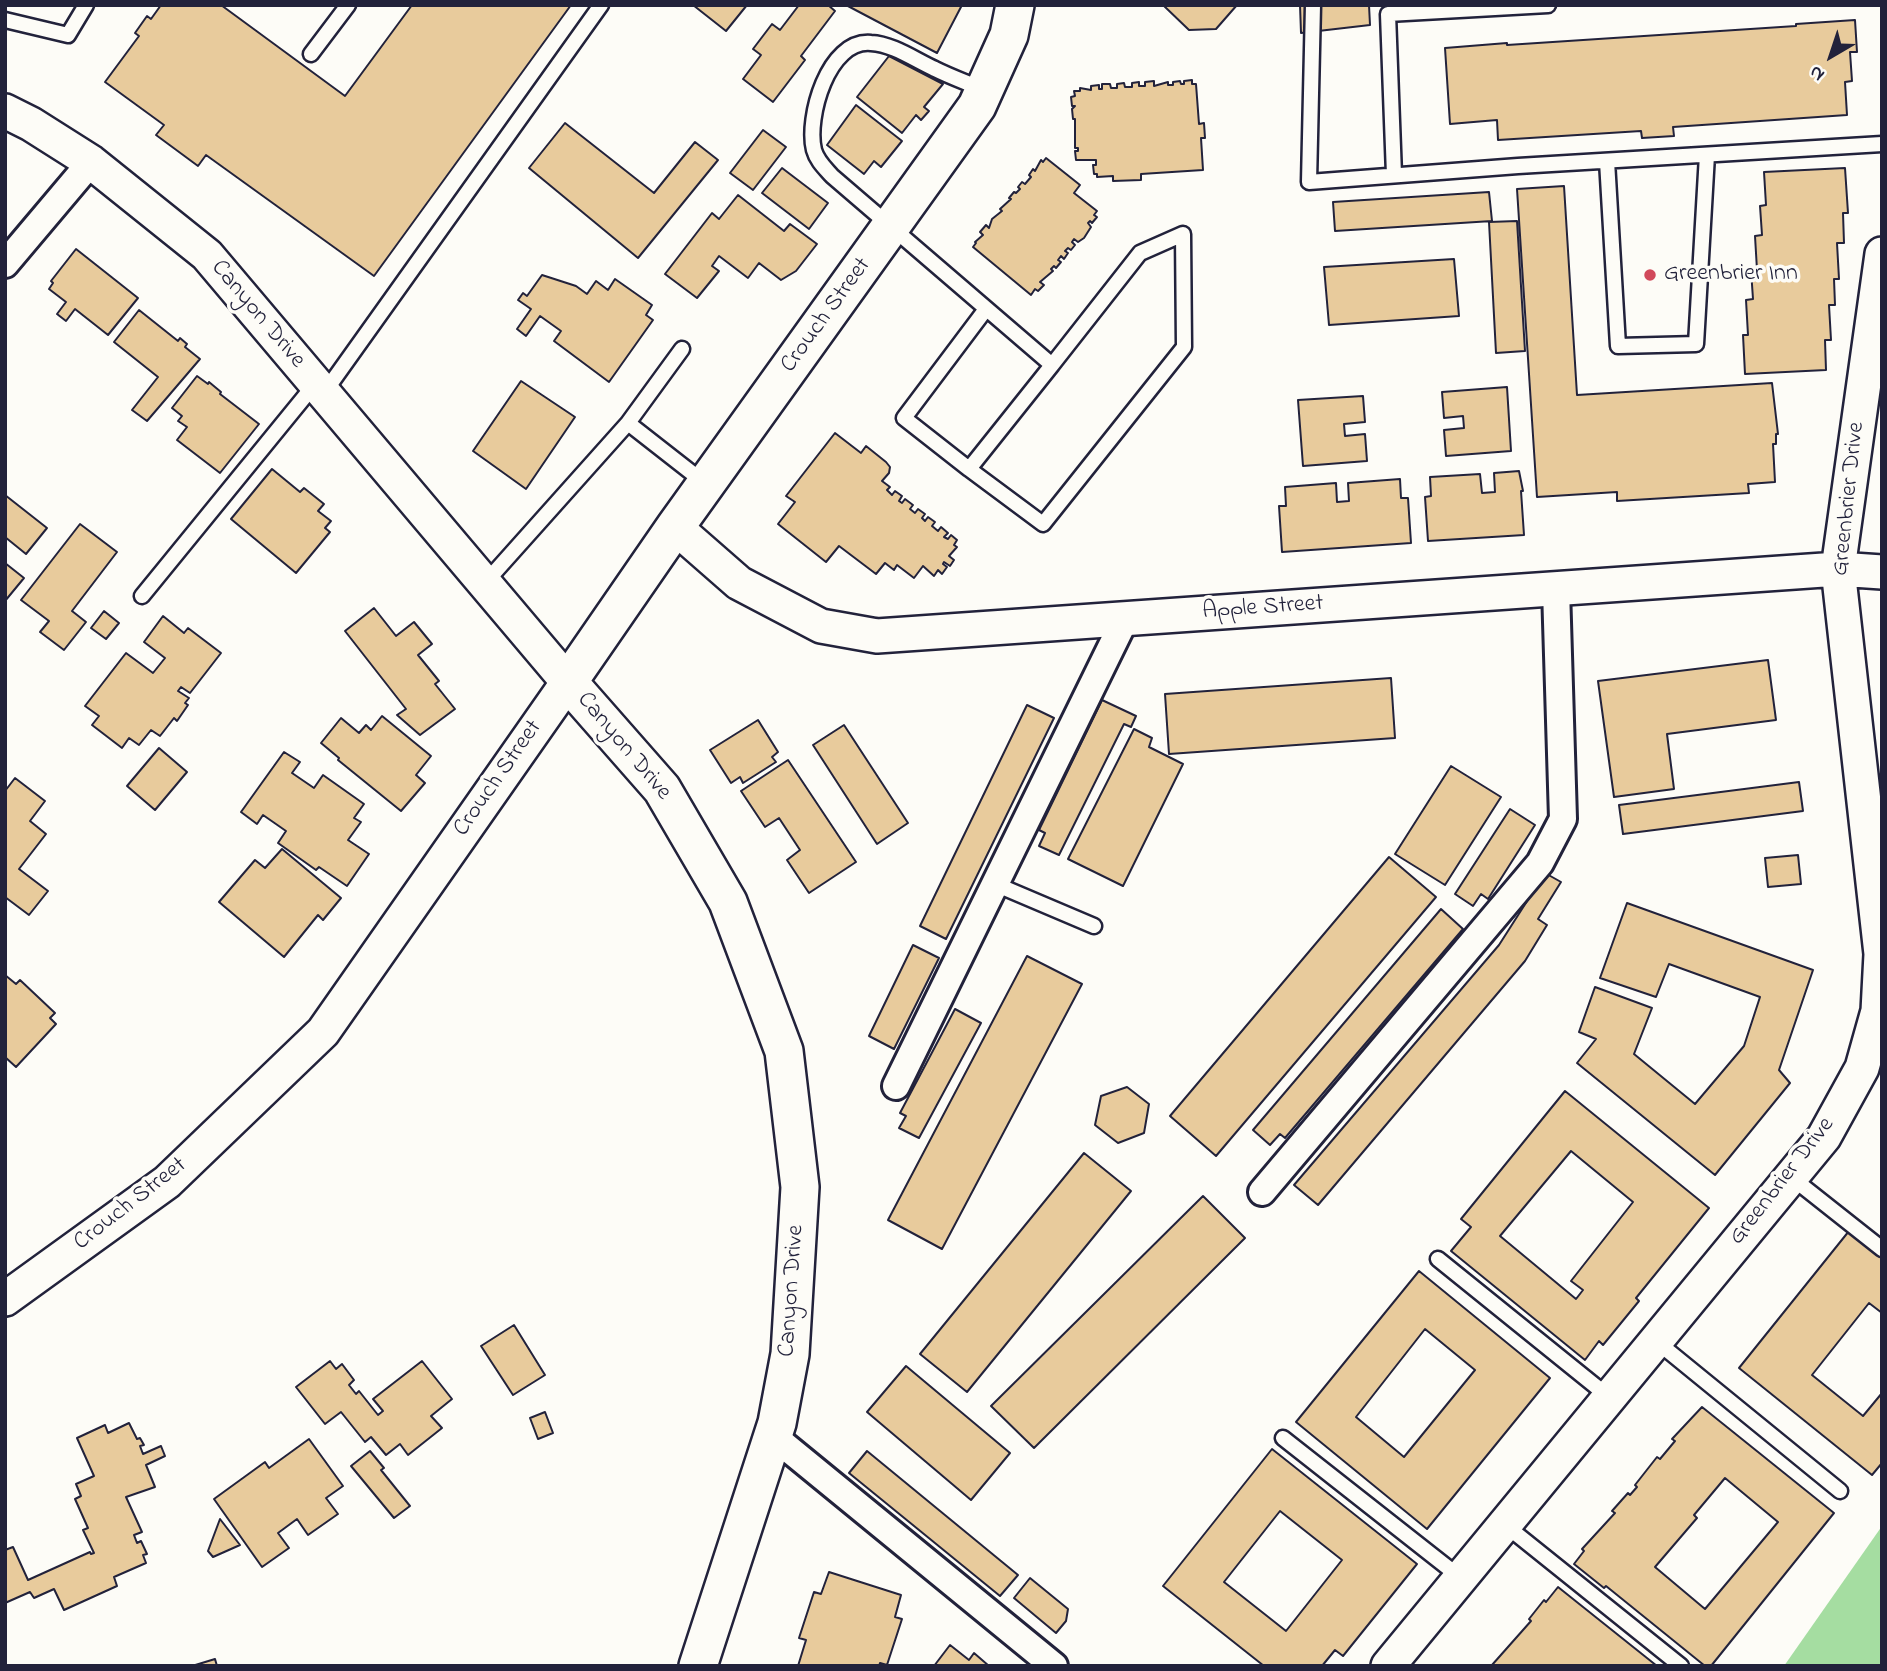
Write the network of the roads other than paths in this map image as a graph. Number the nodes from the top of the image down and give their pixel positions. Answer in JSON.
{"nodes":[{"id":1,"x":86,"y":5,"type":"edge"},
{"id":2,"x":348,"y":5,"type":"edge"},
{"id":3,"x":601,"y":5,"type":"edge"},
{"id":4,"x":1015,"y":5,"type":"edge"},
{"id":5,"x":1313,"y":5,"type":"edge"},
{"id":6,"x":1548,"y":5,"type":"edge"},
{"id":7,"x":1388,"y":10,"type":"edge"},
{"id":8,"x":5,"y":20,"type":"edge"},
{"id":9,"x":311,"y":54,"type":"dead end"},
{"id":10,"x":984,"y":90,"type":"junction"},
{"id":11,"x":5,"y":111,"type":"edge"},
{"id":12,"x":1882,"y":145,"type":"edge"},
{"id":13,"x":1707,"y":155,"type":"junction"},
{"id":14,"x":1607,"y":161,"type":"junction"},
{"id":15,"x":91,"y":162,"type":"junction"},
{"id":16,"x":1394,"y":175,"type":"junction"},
{"id":17,"x":891,"y":227,"type":"junction"},
{"id":18,"x":1882,"y":254,"type":"edge"},
{"id":19,"x":5,"y":264,"type":"edge"},
{"id":20,"x":986,"y":309,"type":"junction"},
{"id":21,"x":682,"y":349,"type":"dead end"},
{"id":22,"x":1052,"y":365,"type":"junction"},
{"id":23,"x":319,"y":389,"type":"junction"},
{"id":24,"x":628,"y":423,"type":"junction"},
{"id":25,"x":969,"y":469,"type":"junction"},
{"id":26,"x":706,"y":484,"type":"junction"},
{"id":27,"x":676,"y":527,"type":"junction"},
{"id":28,"x":1838,"y":569,"type":"junction"},
{"id":29,"x":1882,"y":572,"type":"edge"},
{"id":30,"x":485,"y":583,"type":"junction"},
{"id":31,"x":1556,"y":589,"type":"junction"},
{"id":32,"x":142,"y":596,"type":"dead end"},
{"id":33,"x":1125,"y":619,"type":"junction"},
{"id":34,"x":568,"y":682,"type":"junction"},
{"id":35,"x":995,"y":884,"type":"junction"},
{"id":36,"x":1094,"y":926,"type":"dead end"},
{"id":37,"x":1881,"y":954,"type":"edge"},
{"id":38,"x":896,"y":1086,"type":"dead end"},
{"id":39,"x":1791,"y":1177,"type":"junction"},
{"id":40,"x":1262,"y":1192,"type":"dead end"},
{"id":41,"x":1882,"y":1249,"type":"edge"},
{"id":42,"x":1438,"y":1259,"type":"dead end"},
{"id":43,"x":5,"y":1299,"type":"edge"},
{"id":44,"x":1656,"y":1341,"type":"junction"},
{"id":45,"x":1609,"y":1397,"type":"junction"},
{"id":46,"x":773,"y":1436,"type":"junction"},
{"id":47,"x":1283,"y":1437,"type":"dead end"},
{"id":48,"x":1840,"y":1491,"type":"dead end"},
{"id":49,"x":1504,"y":1524,"type":"junction"},
{"id":50,"x":1461,"y":1578,"type":"junction"},
{"id":51,"x":698,"y":1666,"type":"edge"},
{"id":52,"x":1054,"y":1666,"type":"edge"},
{"id":53,"x":1388,"y":1666,"type":"edge"},
{"id":54,"x":1681,"y":1666,"type":"edge"}],
"edges":[{"from":1,"to":8,"type":"lane"},
{"from":2,"to":9,"type":"lane"},
{"from":3,"to":23,"type":"lane"},
{"from":4,"to":10,"type":"main road","name":"Crouch Street"},
{"from":5,"to":16,"type":"lane"},
{"from":6,"to":7,"type":"lane"},
{"from":7,"to":16,"type":"lane"},
{"from":10,"to":17,"type":"main road","name":"Crouch Street"},
{"from":10,"to":17,"type":"lane"},
{"from":11,"to":15,"type":"street","name":"Canyon Drive"},
{"from":12,"to":13,"type":"lane"},
{"from":13,"to":14,"type":"lane"},
{"from":13,"to":14,"type":"lane"},
{"from":14,"to":16,"type":"lane"},
{"from":15,"to":19,"type":"street"},
{"from":15,"to":23,"type":"street","name":"Canyon Drive"},
{"from":17,"to":20,"type":"lane"},
{"from":17,"to":26,"type":"main road","name":"Crouch Street"},
{"from":18,"to":28,"type":"street","name":"Greenbrier Drive"},
{"from":20,"to":22,"type":"lane"},
{"from":20,"to":25,"type":"lane"},
{"from":21,"to":24,"type":"lane"},
{"from":22,"to":25,"type":"lane"},
{"from":22,"to":25,"type":"lane"},
{"from":23,"to":30,"type":"street","name":"Canyon Drive"},
{"from":23,"to":32,"type":"lane"},
{"from":24,"to":26,"type":"lane"},
{"from":24,"to":30,"type":"lane"},
{"from":26,"to":27,"type":"main road","name":"Crouch Street"},
{"from":27,"to":33,"type":"street","name":"Apple Street"},
{"from":27,"to":34,"type":"main road","name":"Crouch Street"},
{"from":28,"to":29,"type":"street","name":"Apple Street"},
{"from":28,"to":31,"type":"street","name":"Apple Street"},
{"from":28,"to":37,"type":"street","name":"Greenbrier Drive"},
{"from":30,"to":34,"type":"street","name":"Canyon Drive"},
{"from":31,"to":33,"type":"street","name":"Apple Street"},
{"from":31,"to":40,"type":"street"},
{"from":33,"to":35,"type":"street"},
{"from":34,"to":43,"type":"street","name":"Crouch Street"},
{"from":34,"to":46,"type":"main road","name":"Canyon Drive"},
{"from":35,"to":36,"type":"lane"},
{"from":35,"to":38,"type":"street"},
{"from":37,"to":39,"type":"street","name":"Greenbrier Drive"},
{"from":39,"to":41,"type":"lane"},
{"from":39,"to":44,"type":"street","name":"Greenbrier Drive"},
{"from":42,"to":45,"type":"lane"},
{"from":44,"to":45,"type":"street","name":"Greenbrier Drive"},
{"from":44,"to":48,"type":"lane"},
{"from":45,"to":49,"type":"street","name":"Greenbrier Drive"},
{"from":46,"to":51,"type":"main road","name":"Canyon Drive"},
{"from":46,"to":52,"type":"street"},
{"from":47,"to":50,"type":"lane"},
{"from":49,"to":50,"type":"street","name":"Greenbrier Drive"},
{"from":49,"to":54,"type":"lane"},
{"from":50,"to":53,"type":"street","name":"Greenbrier Drive"}]}
